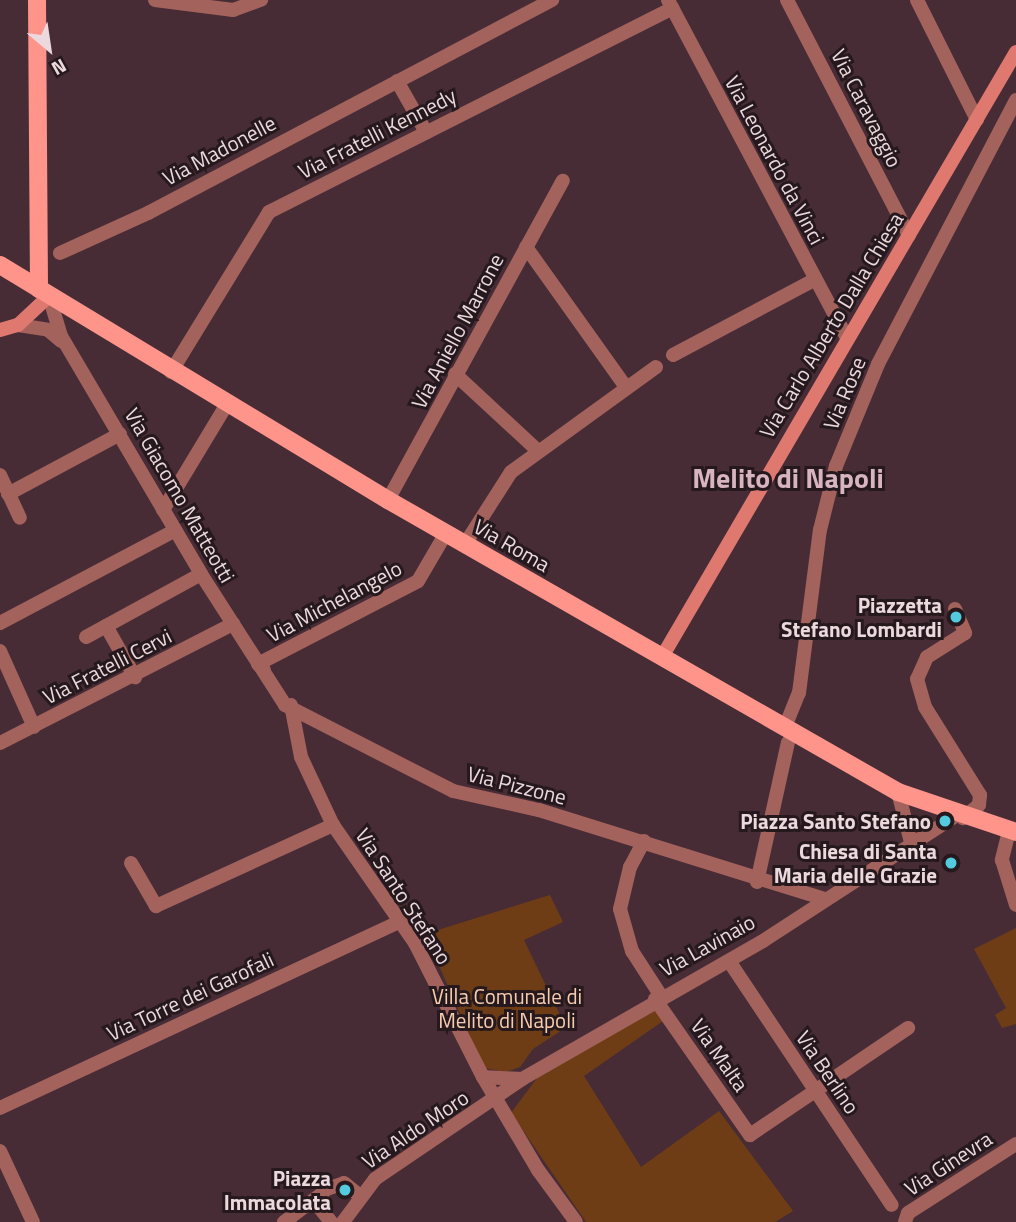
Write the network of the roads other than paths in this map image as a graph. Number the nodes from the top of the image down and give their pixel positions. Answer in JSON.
{"nodes":[{"id":1,"x":37,"y":0,"type":"edge"},
{"id":2,"x":155,"y":0,"type":"edge"},
{"id":3,"x":552,"y":0,"type":"edge"},
{"id":4,"x":787,"y":0,"type":"edge"},
{"id":5,"x":917,"y":0,"type":"edge"},
{"id":6,"x":259,"y":1,"type":"edge"},
{"id":7,"x":670,"y":4,"type":"edge"},
{"id":8,"x":1016,"y":52,"type":"edge"},
{"id":9,"x":397,"y":81,"type":"junction"},
{"id":10,"x":1016,"y":100,"type":"edge"},
{"id":11,"x":977,"y":120,"type":"junction"},
{"id":12,"x":426,"y":132,"type":"junction"},
{"id":13,"x":563,"y":181,"type":"dead end"},
{"id":14,"x":909,"y":235,"type":"junction"},
{"id":15,"x":526,"y":247,"type":"junction"},
{"id":16,"x":60,"y":253,"type":"dead end"},
{"id":17,"x":0,"y":265,"type":"edge"},
{"id":18,"x":814,"y":280,"type":"junction"},
{"id":19,"x":44,"y":293,"type":"junction"},
{"id":20,"x":68,"y":310,"type":"junction"},
{"id":21,"x":53,"y":321,"type":"junction"},
{"id":22,"x":18,"y":325,"type":"junction"},
{"id":23,"x":0,"y":330,"type":"edge"},
{"id":24,"x":848,"y":338,"type":"junction"},
{"id":25,"x":67,"y":346,"type":"junction"},
{"id":26,"x":673,"y":355,"type":"dead end"},
{"id":27,"x":656,"y":367,"type":"dead end"},
{"id":28,"x":171,"y":372,"type":"junction"},
{"id":29,"x":455,"y":374,"type":"junction"},
{"id":30,"x":626,"y":387,"type":"junction"},
{"id":31,"x":227,"y":404,"type":"junction"},
{"id":32,"x":120,"y":434,"type":"junction"},
{"id":33,"x":537,"y":450,"type":"junction"},
{"id":34,"x":0,"y":475,"type":"edge"},
{"id":35,"x":8,"y":494,"type":"junction"},
{"id":36,"x":387,"y":500,"type":"junction"},
{"id":37,"x":163,"y":510,"type":"junction"},
{"id":38,"x":20,"y":518,"type":"dead end"},
{"id":39,"x":174,"y":531,"type":"junction"},
{"id":40,"x":446,"y":533,"type":"junction"},
{"id":41,"x":465,"y":544,"type":"junction"},
{"id":42,"x":201,"y":574,"type":"junction"},
{"id":43,"x":955,"y":609,"type":"dead end"},
{"id":44,"x":0,"y":623,"type":"edge"},
{"id":45,"x":233,"y":624,"type":"junction"},
{"id":46,"x":106,"y":626,"type":"junction"},
{"id":47,"x":86,"y":637,"type":"dead end"},
{"id":48,"x":0,"y":651,"type":"edge"},
{"id":49,"x":662,"y":657,"type":"junction"},
{"id":50,"x":258,"y":664,"type":"junction"},
{"id":51,"x":135,"y":677,"type":"junction"},
{"id":52,"x":293,"y":710,"type":"junction"},
{"id":53,"x":34,"y":727,"type":"junction"},
{"id":54,"x":787,"y":735,"type":"junction"},
{"id":55,"x":0,"y":743,"type":"edge"},
{"id":56,"x":898,"y":792,"type":"junction"},
{"id":57,"x":960,"y":816,"type":"junction"},
{"id":58,"x":333,"y":825,"type":"junction"},
{"id":59,"x":1012,"y":831,"type":"edge"},
{"id":60,"x":644,"y":841,"type":"junction"},
{"id":61,"x":912,"y":846,"type":"junction"},
{"id":62,"x":131,"y":863,"type":"dead end"},
{"id":63,"x":757,"y":882,"type":"junction"},
{"id":64,"x":824,"y":899,"type":"junction"},
{"id":65,"x":1016,"y":905,"type":"edge"},
{"id":66,"x":398,"y":922,"type":"junction"},
{"id":67,"x":729,"y":961,"type":"junction"},
{"id":68,"x":658,"y":997,"type":"junction"},
{"id":69,"x":908,"y":1028,"type":"dead end"},
{"id":70,"x":483,"y":1077,"type":"junction"},
{"id":71,"x":522,"y":1079,"type":"junction"},
{"id":72,"x":815,"y":1091,"type":"junction"},
{"id":73,"x":497,"y":1100,"type":"junction"},
{"id":74,"x":0,"y":1108,"type":"edge"},
{"id":75,"x":1016,"y":1144,"type":"edge"},
{"id":76,"x":0,"y":1151,"type":"edge"},
{"id":77,"x":387,"y":1170,"type":"junction"},
{"id":78,"x":348,"y":1183,"type":"junction"},
{"id":79,"x":359,"y":1195,"type":"junction"},
{"id":80,"x":315,"y":1202,"type":"junction"},
{"id":81,"x":892,"y":1205,"type":"dead end"},
{"id":82,"x":904,"y":1220,"type":"edge"},
{"id":83,"x":33,"y":1222,"type":"edge"},
{"id":84,"x":284,"y":1222,"type":"edge"},
{"id":85,"x":331,"y":1222,"type":"edge"},
{"id":86,"x":343,"y":1222,"type":"edge"},
{"id":87,"x":576,"y":1222,"type":"edge"}],
"edges":[{"from":1,"to":19,"type":"main road"},
{"from":2,"to":6,"type":"street"},
{"from":3,"to":9,"type":"street","name":"Via Madonelle"},
{"from":4,"to":14,"type":"street","name":"Via Caravaggio"},
{"from":5,"to":11,"type":"street"},
{"from":7,"to":12,"type":"street","name":"Via Fratelli Kennedy"},
{"from":7,"to":18,"type":"street","name":"Via Leonardo da Vinci"},
{"from":8,"to":11,"type":"street","name":"Via Carlo Alberto Dalla Chiesa"},
{"from":9,"to":12,"type":"street"},
{"from":9,"to":16,"type":"street","name":"Via Madonelle"},
{"from":10,"to":54,"type":"street","name":"Via Rose"},
{"from":11,"to":14,"type":"street","name":"Via Carlo Alberto Dalla Chiesa"},
{"from":12,"to":28,"type":"street","name":"Via Fratelli Kennedy"},
{"from":13,"to":15,"type":"street","name":"Via Aniello Marrone"},
{"from":14,"to":24,"type":"street","name":"Via Carlo Alberto Dalla Chiesa"},
{"from":15,"to":29,"type":"street","name":"Via Aniello Marrone"},
{"from":15,"to":30,"type":"street"},
{"from":17,"to":19,"type":"main road","name":"Via Roma"},
{"from":18,"to":24,"type":"street","name":"Via Leonardo da Vinci"},
{"from":18,"to":26,"type":"street"},
{"from":19,"to":20,"type":"main road","name":"Via Roma"},
{"from":19,"to":21,"type":"street","name":"Via Giacomo Matteotti"},
{"from":19,"to":22,"type":"street"},
{"from":20,"to":21,"type":"street"},
{"from":20,"to":28,"type":"main road","name":"Via Roma"},
{"from":21,"to":25,"type":"street","name":"Via Giacomo Matteotti"},
{"from":22,"to":23,"type":"street"},
{"from":22,"to":25,"type":"street","name":"Via Giacomo Matteotti"},
{"from":24,"to":49,"type":"street","name":"Via Carlo Alberto Dalla Chiesa"},
{"from":25,"to":32,"type":"street","name":"Via Giacomo Matteotti"},
{"from":27,"to":30,"type":"street"},
{"from":28,"to":31,"type":"main road","name":"Via Roma"},
{"from":29,"to":33,"type":"street"},
{"from":29,"to":36,"type":"street","name":"Via Aniello Marrone"},
{"from":30,"to":33,"type":"street"},
{"from":31,"to":36,"type":"main road","name":"Via Roma"},
{"from":31,"to":37,"type":"street"},
{"from":32,"to":35,"type":"street"},
{"from":32,"to":37,"type":"street","name":"Via Giacomo Matteotti"},
{"from":33,"to":41,"type":"street"},
{"from":34,"to":35,"type":"street"},
{"from":35,"to":38,"type":"street"},
{"from":36,"to":40,"type":"main road","name":"Via Roma"},
{"from":37,"to":39,"type":"street","name":"Via Giacomo Matteotti"},
{"from":39,"to":42,"type":"street","name":"Via Giacomo Matteotti"},
{"from":39,"to":44,"type":"street"},
{"from":40,"to":41,"type":"main road","name":"Via Roma"},
{"from":40,"to":50,"type":"street","name":"Via Michelangelo"},
{"from":41,"to":49,"type":"main road","name":"Via Roma"},
{"from":42,"to":45,"type":"street","name":"Via Giacomo Matteotti"},
{"from":42,"to":46,"type":"street"},
{"from":43,"to":57,"type":"street"},
{"from":45,"to":50,"type":"street","name":"Via Giacomo Matteotti"},
{"from":45,"to":51,"type":"street","name":"Via Fratelli Cervi"},
{"from":46,"to":47,"type":"street"},
{"from":46,"to":51,"type":"street"},
{"from":48,"to":53,"type":"street"},
{"from":49,"to":54,"type":"main road","name":"Via Roma"},
{"from":50,"to":52,"type":"street","name":"Via Giacomo Matteotti"},
{"from":51,"to":53,"type":"street","name":"Via Fratelli Cervi"},
{"from":52,"to":58,"type":"street","name":"Via Santo Stefano"},
{"from":52,"to":60,"type":"street","name":"Via Pizzone"},
{"from":53,"to":55,"type":"street","name":"Via Fratelli Cervi"},
{"from":54,"to":56,"type":"main road","name":"Via Roma"},
{"from":54,"to":63,"type":"street","name":"Via Rose"},
{"from":56,"to":57,"type":"main road","name":"Via Roma"},
{"from":56,"to":61,"type":"street"},
{"from":57,"to":59,"type":"main road","name":"Via Roma"},
{"from":57,"to":61,"type":"street"},
{"from":58,"to":62,"type":"street"},
{"from":58,"to":66,"type":"street","name":"Via Santo Stefano"},
{"from":59,"to":65,"type":"street"},
{"from":60,"to":63,"type":"street","name":"Via Pizzone"},
{"from":60,"to":68,"type":"street","name":"Via Malta"},
{"from":61,"to":64,"type":"street","name":"Via Lavinaio"},
{"from":63,"to":64,"type":"street","name":"Via Pizzone"},
{"from":64,"to":67,"type":"street","name":"Via Lavinaio"},
{"from":66,"to":70,"type":"street","name":"Via Santo Stefano"},
{"from":66,"to":74,"type":"street","name":"Via Torre dei Garofali"},
{"from":67,"to":68,"type":"street","name":"Via Lavinaio"},
{"from":67,"to":72,"type":"street","name":"Via Berlino"},
{"from":68,"to":71,"type":"street","name":"Via Lavinaio"},
{"from":68,"to":72,"type":"street","name":"Via Malta"},
{"from":69,"to":72,"type":"street"},
{"from":70,"to":71,"type":"street"},
{"from":70,"to":73,"type":"street","name":"Via Santo Stefano"},
{"from":71,"to":73,"type":"street","name":"Via Lavinaio"},
{"from":72,"to":81,"type":"street","name":"Via Berlino"},
{"from":73,"to":77,"type":"street","name":"Via Aldo Moro"},
{"from":73,"to":87,"type":"street","name":"Via Santo Stefano"},
{"from":75,"to":82,"type":"street","name":"Via Ginevra"},
{"from":76,"to":83,"type":"street"},
{"from":77,"to":78,"type":"street"},
{"from":77,"to":79,"type":"street","name":"Via Aldo Moro"},
{"from":78,"to":79,"type":"street"},
{"from":78,"to":80,"type":"street"},
{"from":79,"to":86,"type":"street","name":"Via Aldo Moro"},
{"from":80,"to":84,"type":"street"},
{"from":80,"to":85,"type":"street"}]}
